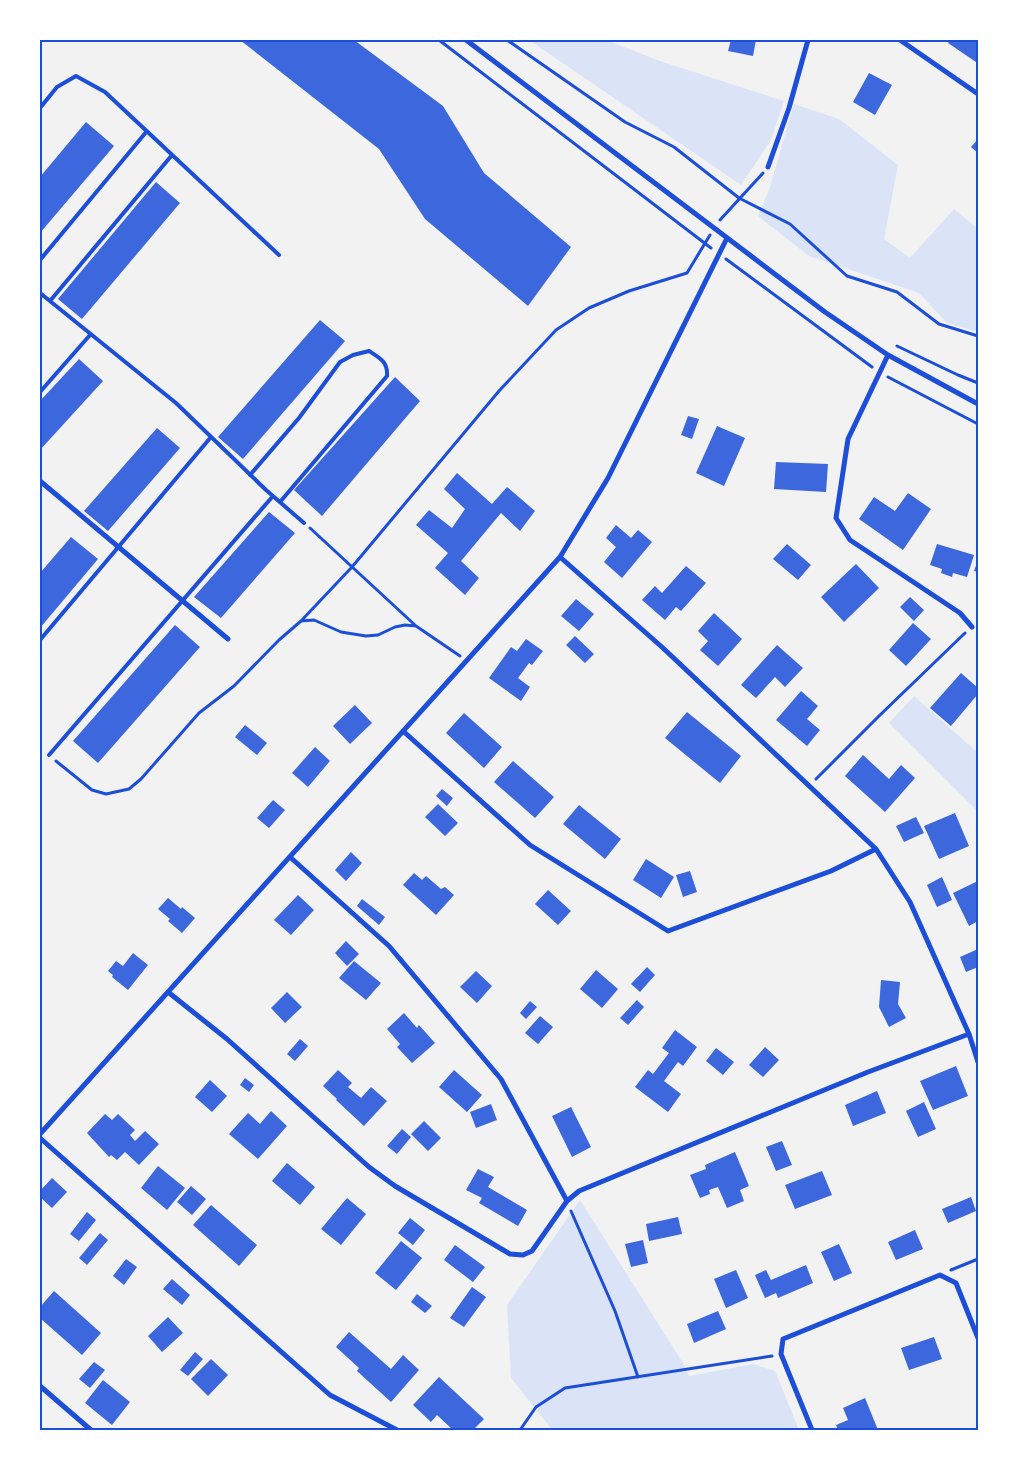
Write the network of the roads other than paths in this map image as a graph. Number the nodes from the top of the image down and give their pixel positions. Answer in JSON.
{"nodes":[{"id":1,"x":466,"y":40,"type":"edge"},
{"id":2,"x":808,"y":40,"type":"edge"},
{"id":3,"x":900,"y":40,"type":"edge"},
{"id":4,"x":978,"y":94,"type":"edge"},
{"id":5,"x":40,"y":108,"type":"edge"},
{"id":6,"x":147,"y":131,"type":"junction"},
{"id":7,"x":172,"y":155,"type":"junction"},
{"id":8,"x":768,"y":167,"type":"road end"},
{"id":9,"x":728,"y":238,"type":"junction"},
{"id":10,"x":280,"y":255,"type":"dead end"},
{"id":11,"x":40,"y":260,"type":"edge"},
{"id":12,"x":40,"y":293,"type":"edge"},
{"id":13,"x":50,"y":302,"type":"junction"},
{"id":14,"x":90,"y":335,"type":"junction"},
{"id":15,"x":888,"y":355,"type":"junction"},
{"id":16,"x":40,"y":392,"type":"edge"},
{"id":17,"x":978,"y":404,"type":"edge"},
{"id":18,"x":211,"y":437,"type":"junction"},
{"id":19,"x":250,"y":475,"type":"junction"},
{"id":20,"x":40,"y":481,"type":"edge"},
{"id":21,"x":273,"y":496,"type":"junction"},
{"id":22,"x":280,"y":502,"type":"junction"},
{"id":23,"x":304,"y":522,"type":"road end"},
{"id":24,"x":118,"y":547,"type":"junction"},
{"id":25,"x":560,"y":557,"type":"junction"},
{"id":26,"x":184,"y":602,"type":"junction"},
{"id":27,"x":972,"y":626,"type":"road end"},
{"id":28,"x":228,"y":639,"type":"dead end"},
{"id":29,"x":40,"y":640,"type":"edge"},
{"id":30,"x":403,"y":730,"type":"junction"},
{"id":31,"x":50,"y":755,"type":"road end"},
{"id":32,"x":876,"y":849,"type":"junction"},
{"id":33,"x":290,"y":857,"type":"junction"},
{"id":34,"x":168,"y":992,"type":"junction"},
{"id":35,"x":969,"y":1034,"type":"junction"},
{"id":36,"x":978,"y":1062,"type":"edge"},
{"id":37,"x":40,"y":1134,"type":"edge"},
{"id":38,"x":40,"y":1138,"type":"edge"},
{"id":39,"x":566,"y":1201,"type":"junction"},
{"id":40,"x":978,"y":1338,"type":"edge"},
{"id":41,"x":40,"y":1386,"type":"edge"},
{"id":42,"x":91,"y":1430,"type":"edge"},
{"id":43,"x":397,"y":1430,"type":"edge"},
{"id":44,"x":812,"y":1430,"type":"edge"}],
"edges":[{"from":1,"to":9,"type":"street"},
{"from":2,"to":8,"type":"street"},
{"from":3,"to":4,"type":"street"},
{"from":5,"to":6,"type":"lane"},
{"from":6,"to":7,"type":"lane"},
{"from":6,"to":11,"type":"lane"},
{"from":7,"to":10,"type":"lane"},
{"from":7,"to":13,"type":"lane"},
{"from":9,"to":15,"type":"street"},
{"from":9,"to":25,"type":"street"},
{"from":12,"to":13,"type":"lane"},
{"from":13,"to":14,"type":"lane"},
{"from":14,"to":16,"type":"lane"},
{"from":14,"to":18,"type":"lane"},
{"from":15,"to":17,"type":"street"},
{"from":15,"to":27,"type":"street"},
{"from":18,"to":19,"type":"lane"},
{"from":18,"to":24,"type":"lane"},
{"from":19,"to":21,"type":"lane"},
{"from":19,"to":22,"type":"lane"},
{"from":20,"to":24,"type":"street"},
{"from":21,"to":22,"type":"lane"},
{"from":21,"to":26,"type":"lane"},
{"from":22,"to":23,"type":"lane"},
{"from":24,"to":26,"type":"street"},
{"from":24,"to":29,"type":"lane"},
{"from":25,"to":30,"type":"street"},
{"from":25,"to":32,"type":"street"},
{"from":26,"to":28,"type":"street"},
{"from":26,"to":31,"type":"lane"},
{"from":30,"to":32,"type":"street"},
{"from":30,"to":33,"type":"street"},
{"from":32,"to":35,"type":"street"},
{"from":33,"to":34,"type":"street"},
{"from":33,"to":39,"type":"street"},
{"from":34,"to":37,"type":"street"},
{"from":34,"to":39,"type":"street"},
{"from":35,"to":36,"type":"street"},
{"from":35,"to":39,"type":"street"},
{"from":38,"to":43,"type":"street"},
{"from":40,"to":44,"type":"street"},
{"from":41,"to":42,"type":"street"}]}
